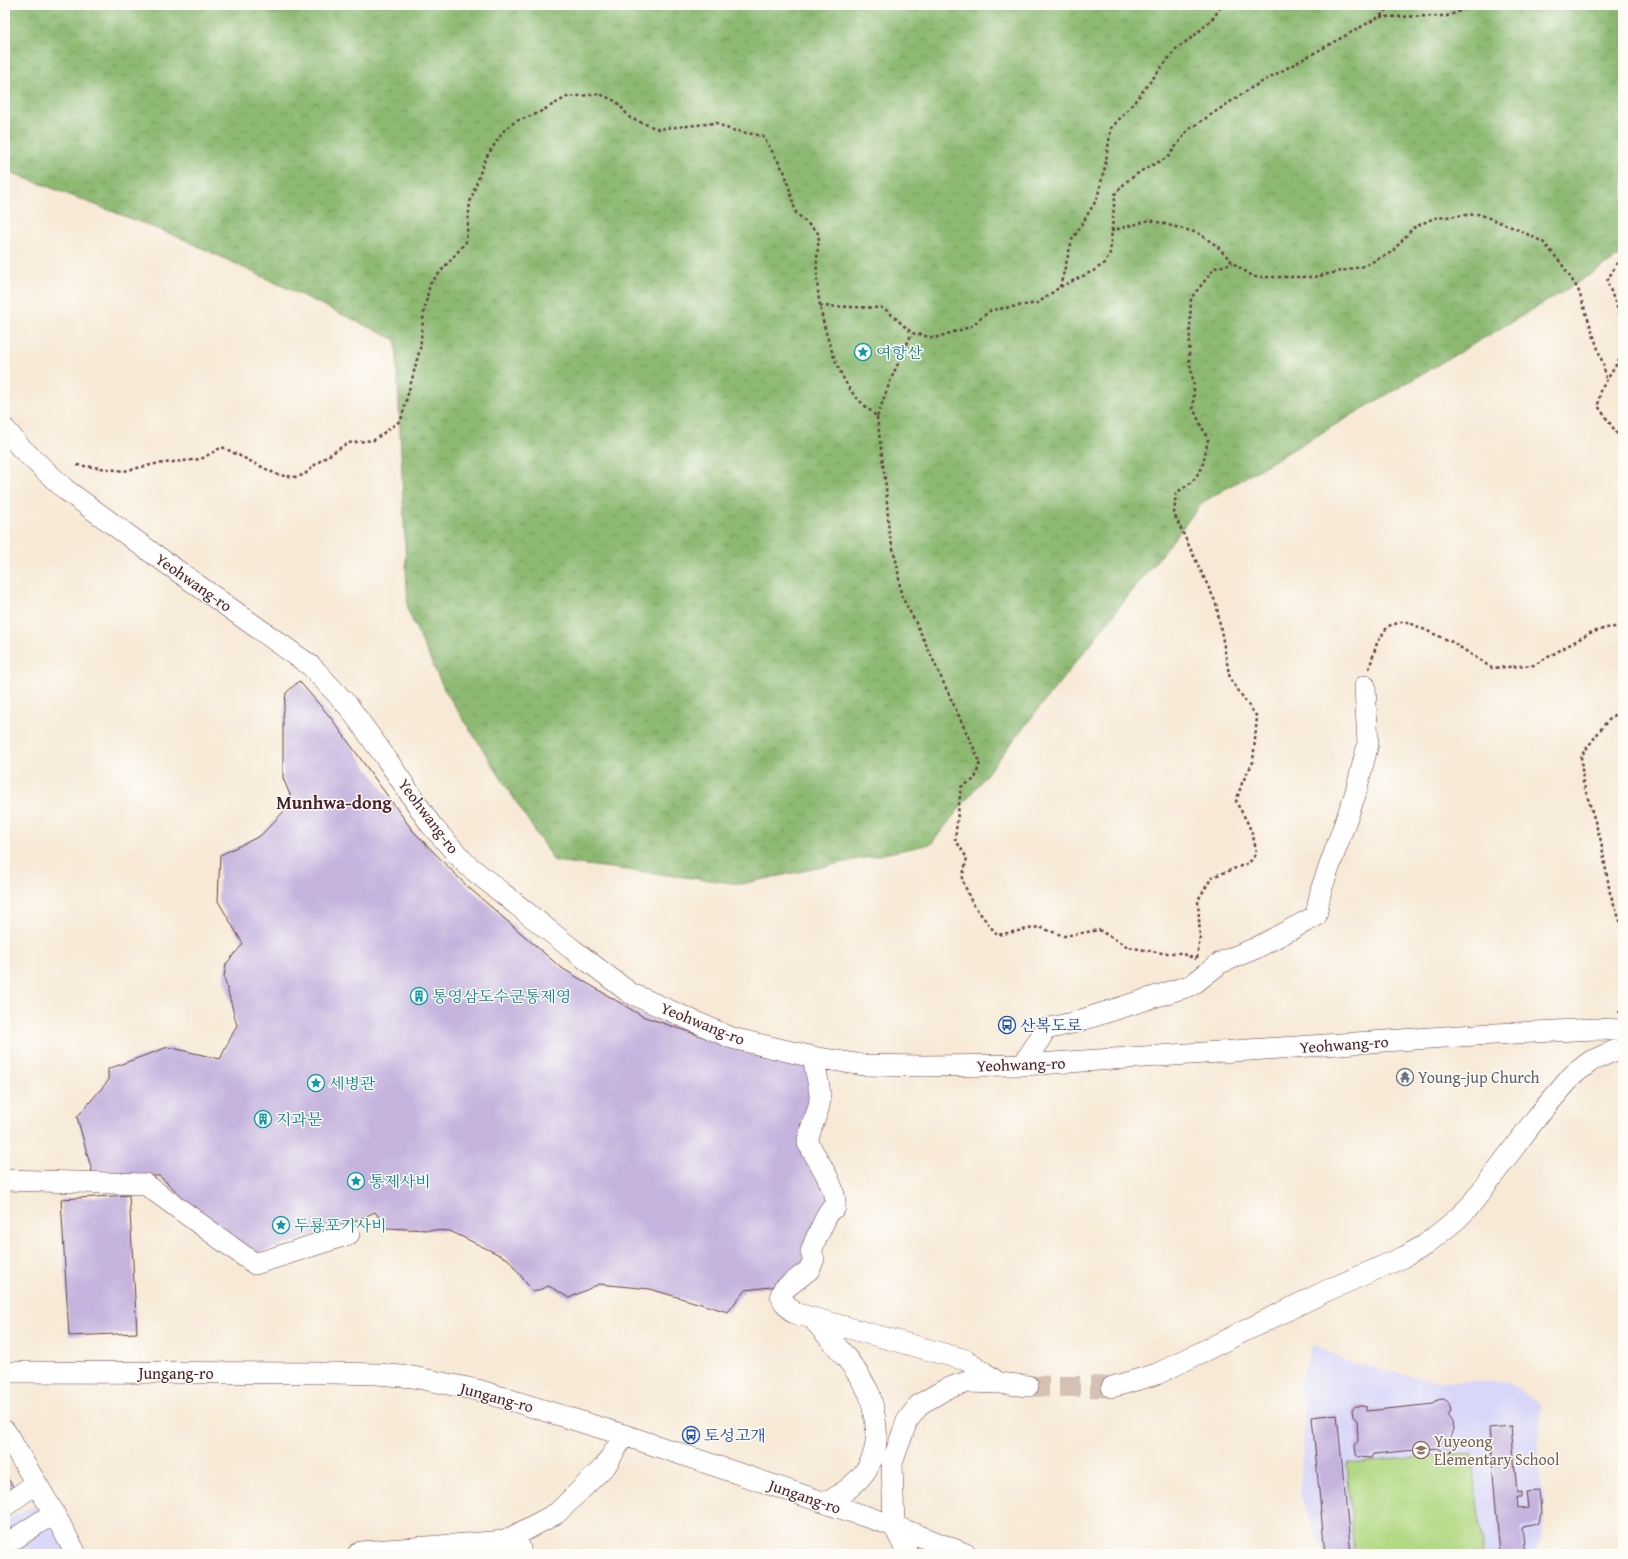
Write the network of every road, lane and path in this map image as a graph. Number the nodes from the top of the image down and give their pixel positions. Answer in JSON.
{"nodes":[{"id":1,"x":1222,"y":5,"type":"edge"},
{"id":2,"x":1393,"y":5,"type":"edge"},
{"id":3,"x":1476,"y":5,"type":"edge"},
{"id":4,"x":1379,"y":17,"type":"junction"},
{"id":5,"x":1111,"y":232,"type":"junction"},
{"id":6,"x":1623,"y":252,"type":"edge"},
{"id":7,"x":1233,"y":263,"type":"junction"},
{"id":8,"x":1060,"y":287,"type":"junction"},
{"id":9,"x":820,"y":306,"type":"junction"},
{"id":10,"x":1623,"y":323,"type":"edge"},
{"id":11,"x":912,"y":333,"type":"junction"},
{"id":12,"x":1623,"y":354,"type":"edge"},
{"id":13,"x":1606,"y":380,"type":"junction"},
{"id":14,"x":877,"y":417,"type":"junction"},
{"id":15,"x":5,"y":429,"type":"edge"},
{"id":16,"x":1623,"y":438,"type":"edge"},
{"id":17,"x":77,"y":465,"type":"dead end"},
{"id":18,"x":1623,"y":626,"type":"edge"},
{"id":19,"x":1365,"y":686,"type":"joint"},
{"id":20,"x":1623,"y":706,"type":"edge"},
{"id":21,"x":1623,"y":929,"type":"edge"},
{"id":22,"x":1196,"y":959,"type":"junction"},
{"id":23,"x":1192,"y":985,"type":"junction"},
{"id":24,"x":1623,"y":1030,"type":"edge"},
{"id":25,"x":1623,"y":1046,"type":"edge"},
{"id":26,"x":813,"y":1057,"type":"junction"},
{"id":27,"x":1023,"y":1065,"type":"junction"},
{"id":28,"x":5,"y":1180,"type":"edge"},
{"id":29,"x":349,"y":1234,"type":"dead end"},
{"id":30,"x":812,"y":1318,"type":"junction"},
{"id":31,"x":5,"y":1372,"type":"edge"},
{"id":32,"x":999,"y":1383,"type":"junction"},
{"id":33,"x":1028,"y":1386,"type":"tunnel mouth"},
{"id":34,"x":1112,"y":1387,"type":"tunnel mouth"},
{"id":35,"x":5,"y":1431,"type":"edge"},
{"id":36,"x":624,"y":1435,"type":"junction"},
{"id":37,"x":36,"y":1483,"type":"junction"},
{"id":38,"x":826,"y":1503,"type":"junction"},
{"id":39,"x":5,"y":1506,"type":"edge"},
{"id":40,"x":54,"y":1512,"type":"junction"},
{"id":41,"x":894,"y":1526,"type":"junction"},
{"id":42,"x":519,"y":1544,"type":"edge"},
{"id":43,"x":5,"y":1545,"type":"edge"},
{"id":44,"x":76,"y":1554,"type":"edge"},
{"id":45,"x":358,"y":1554,"type":"edge"},
{"id":46,"x":908,"y":1554,"type":"edge"},
{"id":47,"x":966,"y":1554,"type":"edge"}],
"edges":[{"from":1,"to":8,"type":"path"},
{"from":2,"to":4,"type":"path"},
{"from":3,"to":4,"type":"path"},
{"from":4,"to":5,"type":"path"},
{"from":5,"to":7,"type":"path"},
{"from":5,"to":8,"type":"path"},
{"from":6,"to":10,"type":"path"},
{"from":7,"to":13,"type":"path"},
{"from":7,"to":22,"type":"path"},
{"from":8,"to":11,"type":"path"},
{"from":9,"to":11,"type":"path"},
{"from":9,"to":14,"type":"path"},
{"from":9,"to":17,"type":"path"},
{"from":11,"to":14,"type":"path"},
{"from":12,"to":13,"type":"path"},
{"from":13,"to":16,"type":"path"},
{"from":14,"to":22,"type":"path"},
{"from":15,"to":26,"type":"street","name":"Yeohwang-ro"},
{"from":18,"to":19,"type":"path"},
{"from":19,"to":23,"type":"street"},
{"from":20,"to":21,"type":"path"},
{"from":22,"to":23,"type":"path"},
{"from":23,"to":27,"type":"street"},
{"from":24,"to":27,"type":"street","name":"Yeohwang-ro"},
{"from":25,"to":34,"type":"street"},
{"from":26,"to":27,"type":"street","name":"Yeohwang-ro"},
{"from":26,"to":30,"type":"street"},
{"from":28,"to":29,"type":"street"},
{"from":30,"to":32,"type":"street"},
{"from":30,"to":38,"type":"street"},
{"from":31,"to":36,"type":"street","name":"Jungang-ro"},
{"from":32,"to":33,"type":"street"},
{"from":32,"to":41,"type":"street"},
{"from":35,"to":37,"type":"street"},
{"from":36,"to":38,"type":"street","name":"Jungang-ro"},
{"from":36,"to":42,"type":"street"},
{"from":37,"to":39,"type":"street"},
{"from":37,"to":40,"type":"street"},
{"from":38,"to":41,"type":"street","name":"Jungang-ro"},
{"from":40,"to":43,"type":"street"},
{"from":40,"to":44,"type":"street"},
{"from":41,"to":46,"type":"street"},
{"from":41,"to":47,"type":"street","name":"Jungang-ro"},
{"from":42,"to":45,"type":"street"}]}
